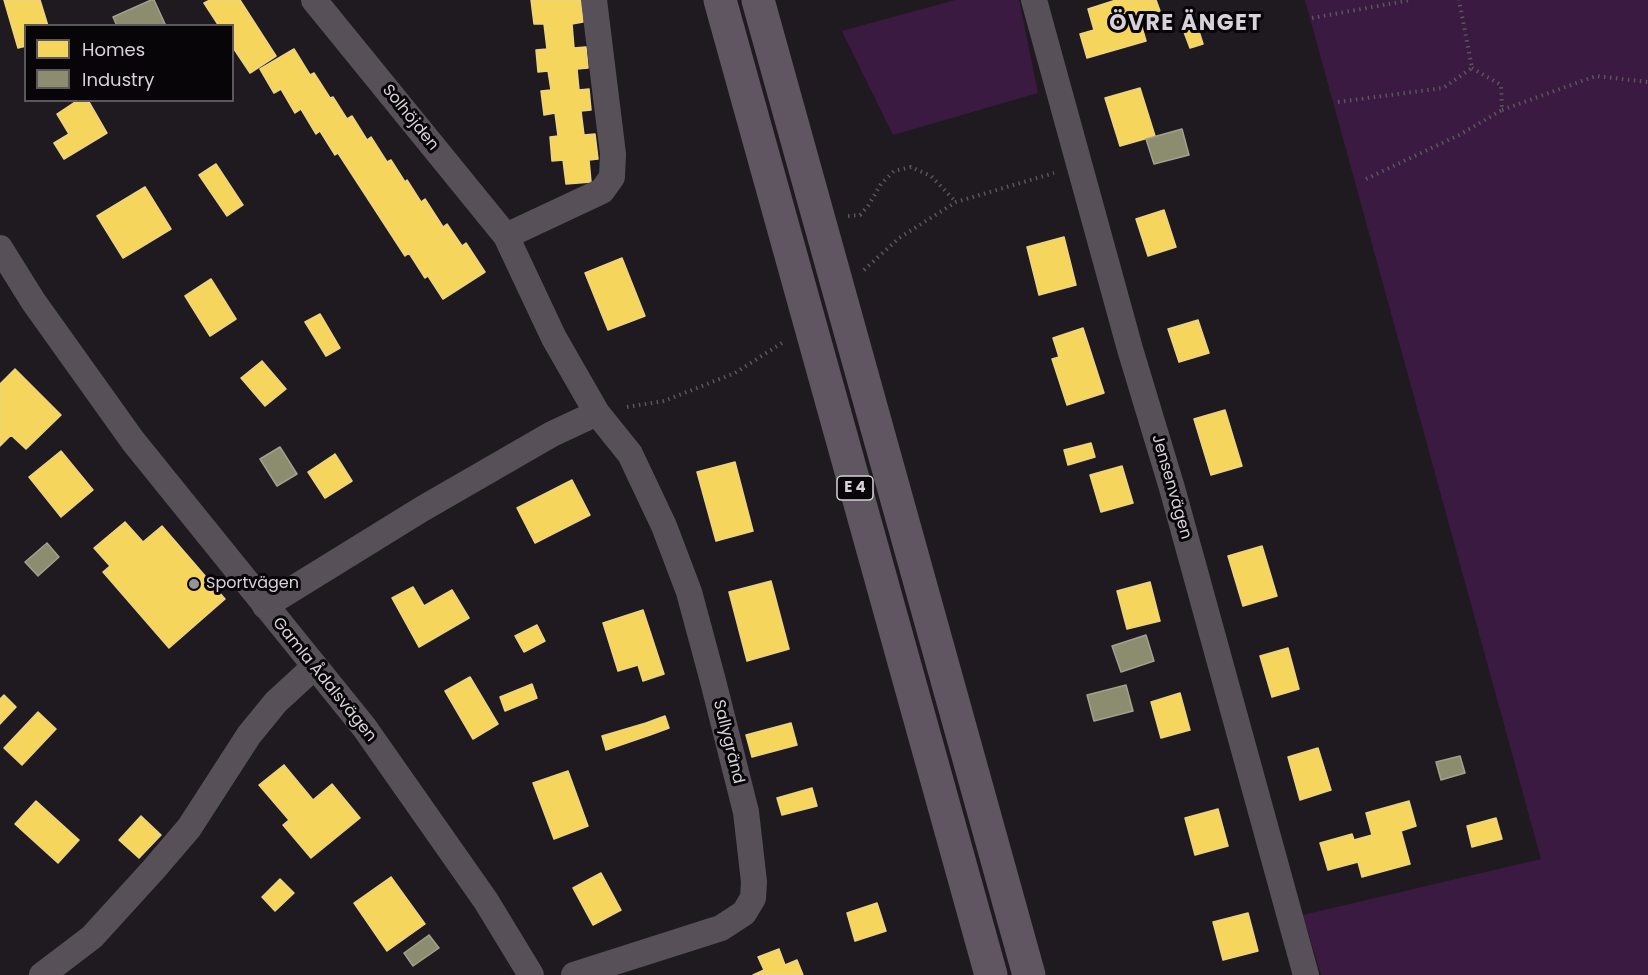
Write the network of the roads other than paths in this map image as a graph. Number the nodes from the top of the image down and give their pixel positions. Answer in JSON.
{"nodes":[{"id":1,"x":314,"y":0,"type":"edge"},
{"id":2,"x":594,"y":0,"type":"edge"},
{"id":3,"x":720,"y":0,"type":"edge"},
{"id":4,"x":758,"y":0,"type":"edge"},
{"id":5,"x":1034,"y":0,"type":"edge"},
{"id":6,"x":506,"y":236,"type":"junction"},
{"id":7,"x":0,"y":248,"type":"edge"},
{"id":8,"x":597,"y":413,"type":"junction"},
{"id":9,"x":265,"y":606,"type":"junction"},
{"id":10,"x":314,"y":667,"type":"junction"},
{"id":11,"x":42,"y":975,"type":"edge"},
{"id":12,"x":531,"y":975,"type":"edge"},
{"id":13,"x":574,"y":975,"type":"edge"},
{"id":14,"x":991,"y":975,"type":"edge"},
{"id":15,"x":1029,"y":975,"type":"edge"},
{"id":16,"x":1306,"y":975,"type":"edge"}],
"edges":[{"from":1,"to":6,"type":"street","name":"Solhöjden"},
{"from":2,"to":6,"type":"street"},
{"from":3,"to":14,"type":"highway","number":"E 4"},
{"from":4,"to":15,"type":"highway","number":"E 4"},
{"from":5,"to":16,"type":"street","name":"Jensenvägen"},
{"from":6,"to":8,"type":"street","name":"Solhöjden"},
{"from":7,"to":9,"type":"street","name":"Gamla Ådalsvägen"},
{"from":8,"to":9,"type":"street"},
{"from":8,"to":13,"type":"street","name":"Sallygränd"},
{"from":9,"to":10,"type":"street","name":"Gamla Ådalsvägen"},
{"from":10,"to":11,"type":"street"},
{"from":10,"to":12,"type":"street","name":"Gamla Ådalsvägen"}]}
